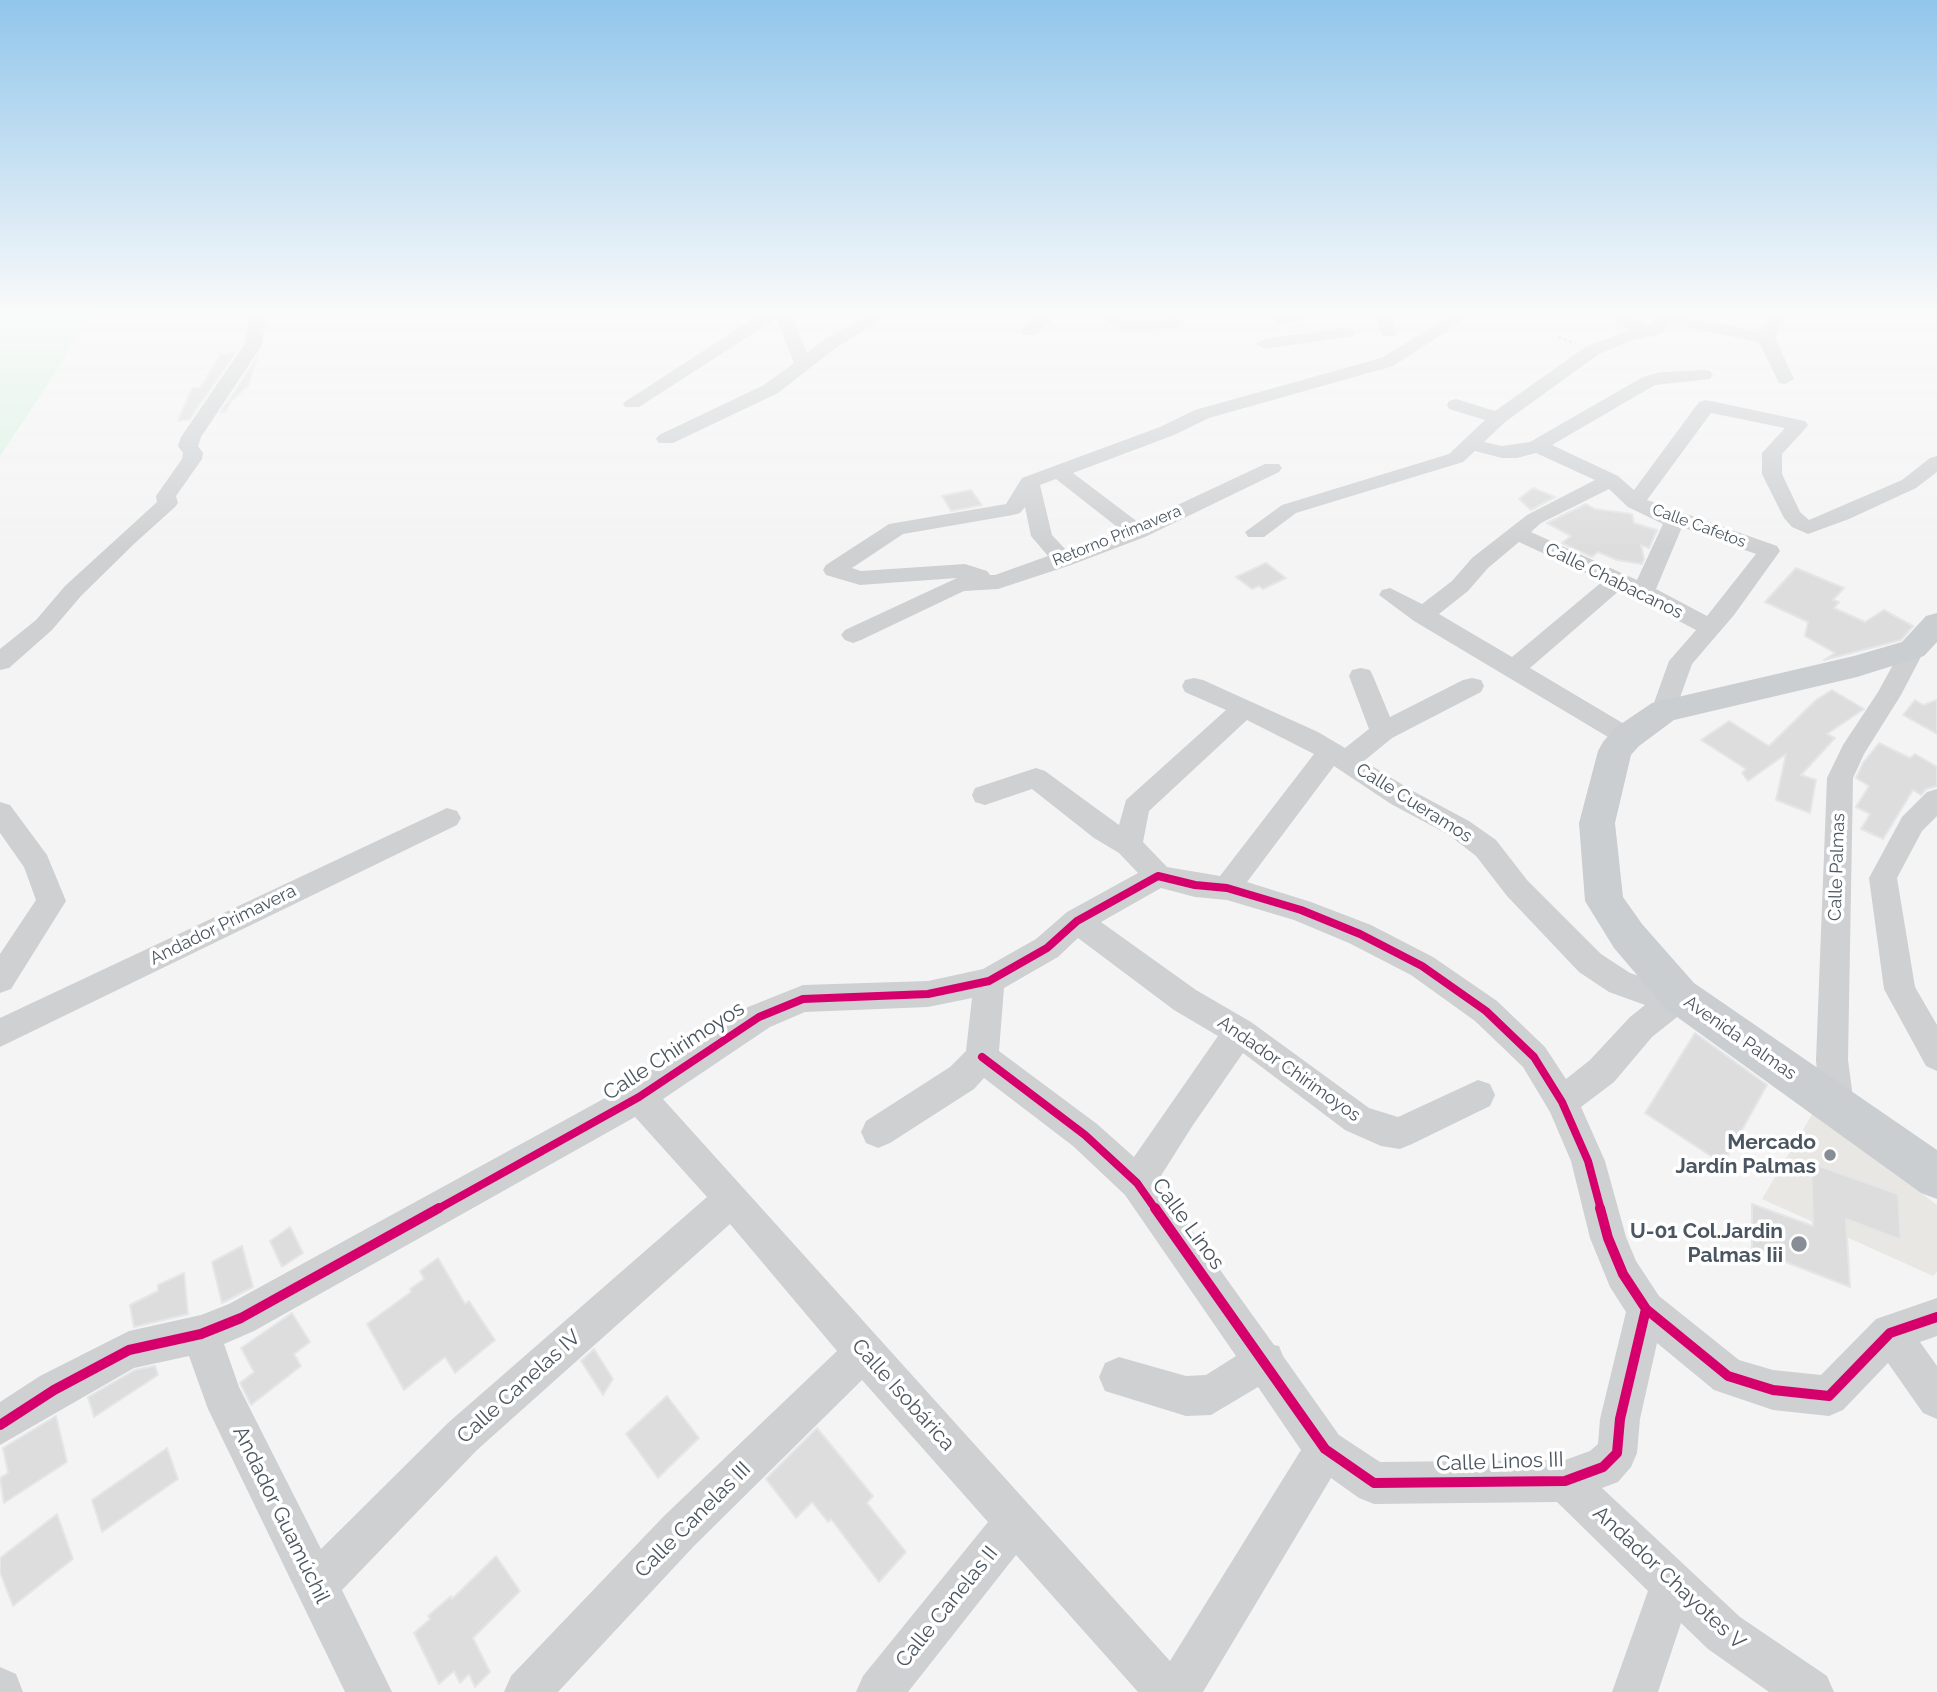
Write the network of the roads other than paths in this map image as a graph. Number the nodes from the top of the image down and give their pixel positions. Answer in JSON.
{"nodes":[{"id":1,"x":222,"y":392,"type":"edge"},
{"id":2,"x":651,"y":392,"type":"edge"},
{"id":3,"x":765,"y":392,"type":"edge"},
{"id":4,"x":1280,"y":392,"type":"edge"},
{"id":5,"x":1536,"y":392,"type":"edge"},
{"id":6,"x":1630,"y":392,"type":"edge"},
{"id":7,"x":632,"y":403,"type":"dead end"},
{"id":8,"x":1457,"y":405,"type":"dead end"},
{"id":9,"x":1498,"y":418,"type":"junction"},
{"id":10,"x":666,"y":439,"type":"dead end"},
{"id":11,"x":1471,"y":444,"type":"junction"},
{"id":12,"x":1537,"y":446,"type":"junction"},
{"id":13,"x":1937,"y":462,"type":"edge"},
{"id":14,"x":1272,"y":468,"type":"dead end"},
{"id":15,"x":1059,"y":472,"type":"junction"},
{"id":16,"x":1611,"y":480,"type":"junction"},
{"id":17,"x":1029,"y":482,"type":"junction"},
{"id":18,"x":1635,"y":503,"type":"junction"},
{"id":19,"x":1137,"y":532,"type":"junction"},
{"id":20,"x":1256,"y":532,"type":"dead end"},
{"id":21,"x":1518,"y":534,"type":"junction"},
{"id":22,"x":1063,"y":560,"type":"junction"},
{"id":23,"x":1617,"y":581,"type":"junction"},
{"id":24,"x":998,"y":582,"type":"junction"},
{"id":25,"x":1644,"y":592,"type":"junction"},
{"id":26,"x":1390,"y":595,"type":"dead end"},
{"id":27,"x":1422,"y":616,"type":"junction"},
{"id":28,"x":1937,"y":623,"type":"edge"},
{"id":29,"x":1711,"y":628,"type":"junction"},
{"id":30,"x":853,"y":635,"type":"dead end"},
{"id":31,"x":1913,"y":649,"type":"junction"},
{"id":32,"x":0,"y":662,"type":"edge"},
{"id":33,"x":1514,"y":669,"type":"junction"},
{"id":34,"x":1361,"y":676,"type":"dead end"},
{"id":35,"x":1194,"y":686,"type":"dead end"},
{"id":36,"x":1472,"y":686,"type":"dead end"},
{"id":37,"x":1243,"y":709,"type":"junction"},
{"id":38,"x":1664,"y":711,"type":"junction"},
{"id":39,"x":1382,"y":732,"type":"junction"},
{"id":40,"x":1627,"y":737,"type":"junction"},
{"id":41,"x":1338,"y":756,"type":"junction"},
{"id":42,"x":985,"y":795,"type":"dead end"},
{"id":43,"x":1937,"y":799,"type":"edge"},
{"id":44,"x":0,"y":812,"type":"edge"},
{"id":45,"x":447,"y":818,"type":"dead end"},
{"id":46,"x":1129,"y":845,"type":"junction"},
{"id":47,"x":1158,"y":876,"type":"junction"},
{"id":48,"x":1227,"y":888,"type":"junction"},
{"id":49,"x":1077,"y":921,"type":"junction"},
{"id":50,"x":0,"y":980,"type":"edge"},
{"id":51,"x":989,"y":981,"type":"junction"},
{"id":52,"x":1677,"y":999,"type":"junction"},
{"id":53,"x":1240,"y":1031,"type":"junction"},
{"id":54,"x":0,"y":1033,"type":"edge"},
{"id":55,"x":1937,"y":1056,"type":"edge"},
{"id":56,"x":982,"y":1057,"type":"junction"},
{"id":57,"x":1478,"y":1095,"type":"dead end"},
{"id":58,"x":639,"y":1097,"type":"junction"},
{"id":59,"x":1562,"y":1102,"type":"junction"},
{"id":60,"x":1837,"y":1105,"type":"junction"},
{"id":61,"x":878,"y":1132,"type":"dead end"},
{"id":62,"x":1937,"y":1177,"type":"edge"},
{"id":63,"x":1138,"y":1183,"type":"junction"},
{"id":64,"x":732,"y":1199,"type":"junction"},
{"id":65,"x":1646,"y":1309,"type":"junction"},
{"id":66,"x":1937,"y":1317,"type":"edge"},
{"id":67,"x":1891,"y":1333,"type":"junction"},
{"id":68,"x":201,"y":1334,"type":"junction"},
{"id":69,"x":863,"y":1352,"type":"junction"},
{"id":70,"x":1265,"y":1360,"type":"junction"},
{"id":71,"x":1119,"y":1377,"type":"dead end"},
{"id":72,"x":1937,"y":1399,"type":"edge"},
{"id":73,"x":0,"y":1425,"type":"edge"},
{"id":74,"x":1325,"y":1449,"type":"junction"},
{"id":75,"x":1565,"y":1481,"type":"junction"},
{"id":76,"x":1016,"y":1521,"type":"junction"},
{"id":77,"x":1672,"y":1585,"type":"junction"},
{"id":78,"x":316,"y":1586,"type":"junction"},
{"id":79,"x":369,"y":1692,"type":"edge"},
{"id":80,"x":527,"y":1692,"type":"edge"},
{"id":81,"x":879,"y":1692,"type":"edge"},
{"id":82,"x":1168,"y":1692,"type":"edge"},
{"id":83,"x":1177,"y":1692,"type":"edge"},
{"id":84,"x":1635,"y":1692,"type":"edge"},
{"id":85,"x":1811,"y":1692,"type":"edge"}],
"edges":[{"from":1,"to":32,"type":"street"},
{"from":2,"to":7,"type":"street"},
{"from":3,"to":10,"type":"street"},
{"from":4,"to":15,"type":"street"},
{"from":5,"to":9,"type":"street"},
{"from":6,"to":12,"type":"street"},
{"from":8,"to":9,"type":"street"},
{"from":9,"to":11,"type":"street"},
{"from":11,"to":12,"type":"street"},
{"from":11,"to":20,"type":"street"},
{"from":12,"to":16,"type":"street","name":"Calle Cafetos"},
{"from":13,"to":18,"type":"street"},
{"from":14,"to":19,"type":"street","name":"Retorno Primavera"},
{"from":15,"to":17,"type":"street"},
{"from":15,"to":19,"type":"street"},
{"from":16,"to":18,"type":"street","name":"Calle Cafetos"},
{"from":16,"to":21,"type":"street"},
{"from":17,"to":22,"type":"street"},
{"from":17,"to":24,"type":"street"},
{"from":18,"to":25,"type":"street"},
{"from":18,"to":29,"type":"street","name":"Calle Cafetos"},
{"from":19,"to":22,"type":"street","name":"Retorno Primavera"},
{"from":21,"to":23,"type":"street","name":"Calle Chabacanos"},
{"from":21,"to":27,"type":"street"},
{"from":22,"to":24,"type":"street","name":"Retorno Primavera"},
{"from":23,"to":25,"type":"street","name":"Calle Chabacanos"},
{"from":23,"to":33,"type":"street"},
{"from":24,"to":30,"type":"street"},
{"from":25,"to":29,"type":"street","name":"Calle Chabacanos"},
{"from":26,"to":27,"type":"street"},
{"from":27,"to":33,"type":"street"},
{"from":28,"to":31,"type":"main road"},
{"from":29,"to":38,"type":"street","name":"Calle Cafetos"},
{"from":31,"to":38,"type":"main road","name":"Avenida Palmas"},
{"from":31,"to":60,"type":"street","name":"Calle Palmas"},
{"from":33,"to":40,"type":"street"},
{"from":34,"to":39,"type":"street"},
{"from":35,"to":37,"type":"street","name":"Calle Cueramos"},
{"from":36,"to":39,"type":"street"},
{"from":37,"to":41,"type":"street","name":"Calle Cueramos"},
{"from":37,"to":46,"type":"street"},
{"from":38,"to":40,"type":"main road","name":"Avenida Palmas"},
{"from":39,"to":41,"type":"street"},
{"from":40,"to":52,"type":"main road","name":"Avenida Palmas"},
{"from":41,"to":48,"type":"street"},
{"from":41,"to":52,"type":"street","name":"Calle Cueramos"},
{"from":42,"to":46,"type":"street"},
{"from":43,"to":55,"type":"street"},
{"from":44,"to":50,"type":"street"},
{"from":45,"to":54,"type":"street","name":"Andador Primavera"},
{"from":46,"to":47,"type":"street"},
{"from":47,"to":48,"type":"street"},
{"from":47,"to":49,"type":"street","name":"Calle Chirimoyos"},
{"from":48,"to":59,"type":"street"},
{"from":49,"to":51,"type":"street","name":"Calle Chirimoyos"},
{"from":49,"to":53,"type":"street","name":"Andador Chirimoyos"},
{"from":51,"to":56,"type":"street"},
{"from":51,"to":58,"type":"street","name":"Calle Chirimoyos"},
{"from":52,"to":59,"type":"street"},
{"from":52,"to":60,"type":"main road","name":"Avenida Palmas"},
{"from":53,"to":57,"type":"street","name":"Andador Chirimoyos"},
{"from":53,"to":63,"type":"street"},
{"from":56,"to":61,"type":"street"},
{"from":56,"to":63,"type":"street","name":"Calle Linos"},
{"from":58,"to":64,"type":"street","name":"Calle Isobárica"},
{"from":58,"to":68,"type":"street","name":"Calle Chirimoyos"},
{"from":59,"to":65,"type":"street"},
{"from":60,"to":62,"type":"main road","name":"Avenida Palmas"},
{"from":63,"to":70,"type":"street","name":"Calle Linos"},
{"from":64,"to":69,"type":"street","name":"Calle Isobárica"},
{"from":64,"to":78,"type":"street","name":"Calle Canelas IV"},
{"from":65,"to":67,"type":"street"},
{"from":65,"to":75,"type":"street","name":"Calle Linos III"},
{"from":66,"to":67,"type":"street"},
{"from":67,"to":72,"type":"street"},
{"from":68,"to":73,"type":"street","name":"Calle Chirimoyos"},
{"from":68,"to":78,"type":"street","name":"Andador Guamúchil"},
{"from":69,"to":76,"type":"street","name":"Calle Isobárica"},
{"from":69,"to":80,"type":"street","name":"Calle Canelas III"},
{"from":70,"to":71,"type":"street"},
{"from":70,"to":74,"type":"street","name":"Calle Linos"},
{"from":74,"to":75,"type":"street","name":"Calle Linos III"},
{"from":74,"to":83,"type":"street"},
{"from":75,"to":77,"type":"street","name":"Andador Chayotes V"},
{"from":76,"to":81,"type":"street","name":"Calle Canelas II"},
{"from":76,"to":82,"type":"street","name":"Calle Isobárica"},
{"from":77,"to":84,"type":"street"},
{"from":77,"to":85,"type":"street","name":"Andador Chayotes V"},
{"from":78,"to":79,"type":"street","name":"Andador Guamúchil"}]}
